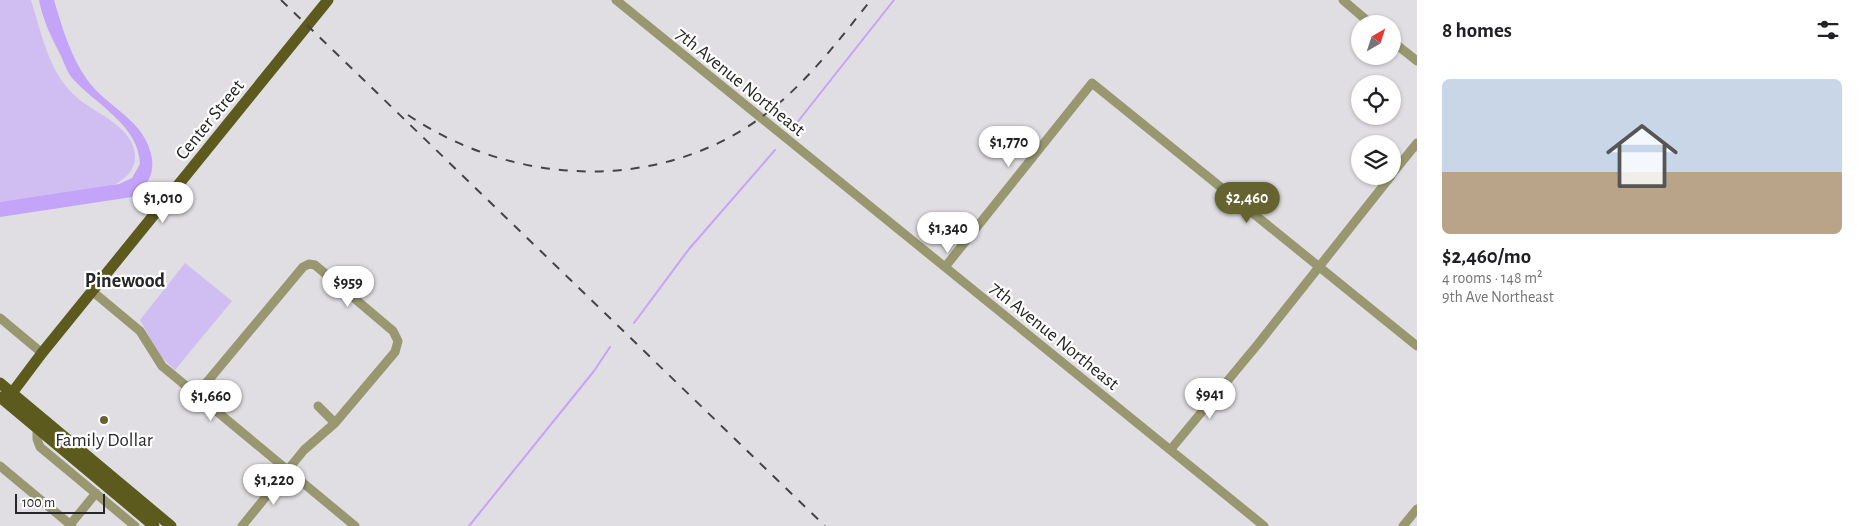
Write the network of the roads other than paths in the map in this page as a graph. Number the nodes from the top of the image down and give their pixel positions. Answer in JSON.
{"nodes":[{"id":1,"x":328,"y":0,"type":"edge"},
{"id":2,"x":616,"y":0,"type":"edge"},
{"id":3,"x":1342,"y":0,"type":"edge"},
{"id":4,"x":1360,"y":15,"type":"edge"},
{"id":5,"x":1401,"y":48,"type":"edge"},
{"id":6,"x":1417,"y":61,"type":"edge"},
{"id":7,"x":1417,"y":144,"type":"edge"},
{"id":8,"x":1401,"y":164,"type":"edge"},
{"id":9,"x":1384,"y":185,"type":"edge"},
{"id":10,"x":945,"y":267,"type":"junction"},
{"id":11,"x":1319,"y":267,"type":"junction"},
{"id":12,"x":92,"y":291,"type":"junction"},
{"id":13,"x":0,"y":318,"type":"edge"},
{"id":14,"x":1417,"y":346,"type":"edge"},
{"id":15,"x":42,"y":353,"type":"junction"},
{"id":16,"x":0,"y":383,"type":"edge"},
{"id":17,"x":196,"y":394,"type":"junction"},
{"id":18,"x":5,"y":400,"type":"edge"},
{"id":19,"x":318,"y":406,"type":"dead end"},
{"id":20,"x":335,"y":423,"type":"junction"},
{"id":21,"x":37,"y":428,"type":"junction"},
{"id":22,"x":1171,"y":449,"type":"junction"},
{"id":23,"x":0,"y":466,"type":"edge"},
{"id":24,"x":287,"y":470,"type":"junction"},
{"id":25,"x":96,"y":493,"type":"junction"},
{"id":26,"x":1417,"y":509,"type":"edge"},
{"id":27,"x":70,"y":525,"type":"edge"},
{"id":28,"x":135,"y":526,"type":"edge"},
{"id":29,"x":154,"y":526,"type":"edge"},
{"id":30,"x":171,"y":526,"type":"edge"},
{"id":31,"x":242,"y":526,"type":"edge"},
{"id":32,"x":355,"y":526,"type":"edge"},
{"id":33,"x":1264,"y":526,"type":"edge"},
{"id":34,"x":1403,"y":526,"type":"edge"}],
"edges":[{"from":1,"to":12,"type":"main road","name":"Center Street"},
{"from":2,"to":10,"type":"street","name":"7th Avenue Northeast"},
{"from":3,"to":4,"type":"street"},
{"from":5,"to":6,"type":"street"},
{"from":7,"to":8,"type":"street"},
{"from":9,"to":11,"type":"street"},
{"from":10,"to":11,"type":"street"},
{"from":10,"to":22,"type":"street","name":"7th Avenue Northeast"},
{"from":11,"to":14,"type":"street"},
{"from":11,"to":22,"type":"street"},
{"from":12,"to":15,"type":"main road","name":"Center Street"},
{"from":12,"to":17,"type":"street"},
{"from":13,"to":15,"type":"street"},
{"from":15,"to":18,"type":"main road","name":"Center Street"},
{"from":16,"to":18,"type":"main road"},
{"from":17,"to":20,"type":"street"},
{"from":17,"to":24,"type":"street"},
{"from":18,"to":21,"type":"main road"},
{"from":18,"to":30,"type":"main road"},
{"from":19,"to":20,"type":"street"},
{"from":20,"to":24,"type":"street"},
{"from":21,"to":25,"type":"street"},
{"from":21,"to":29,"type":"main road"},
{"from":22,"to":33,"type":"street","name":"7th Avenue Northeast"},
{"from":23,"to":27,"type":"street"},
{"from":24,"to":31,"type":"street"},
{"from":24,"to":32,"type":"street"},
{"from":25,"to":27,"type":"street"},
{"from":25,"to":28,"type":"street"},
{"from":26,"to":34,"type":"street"}]}
